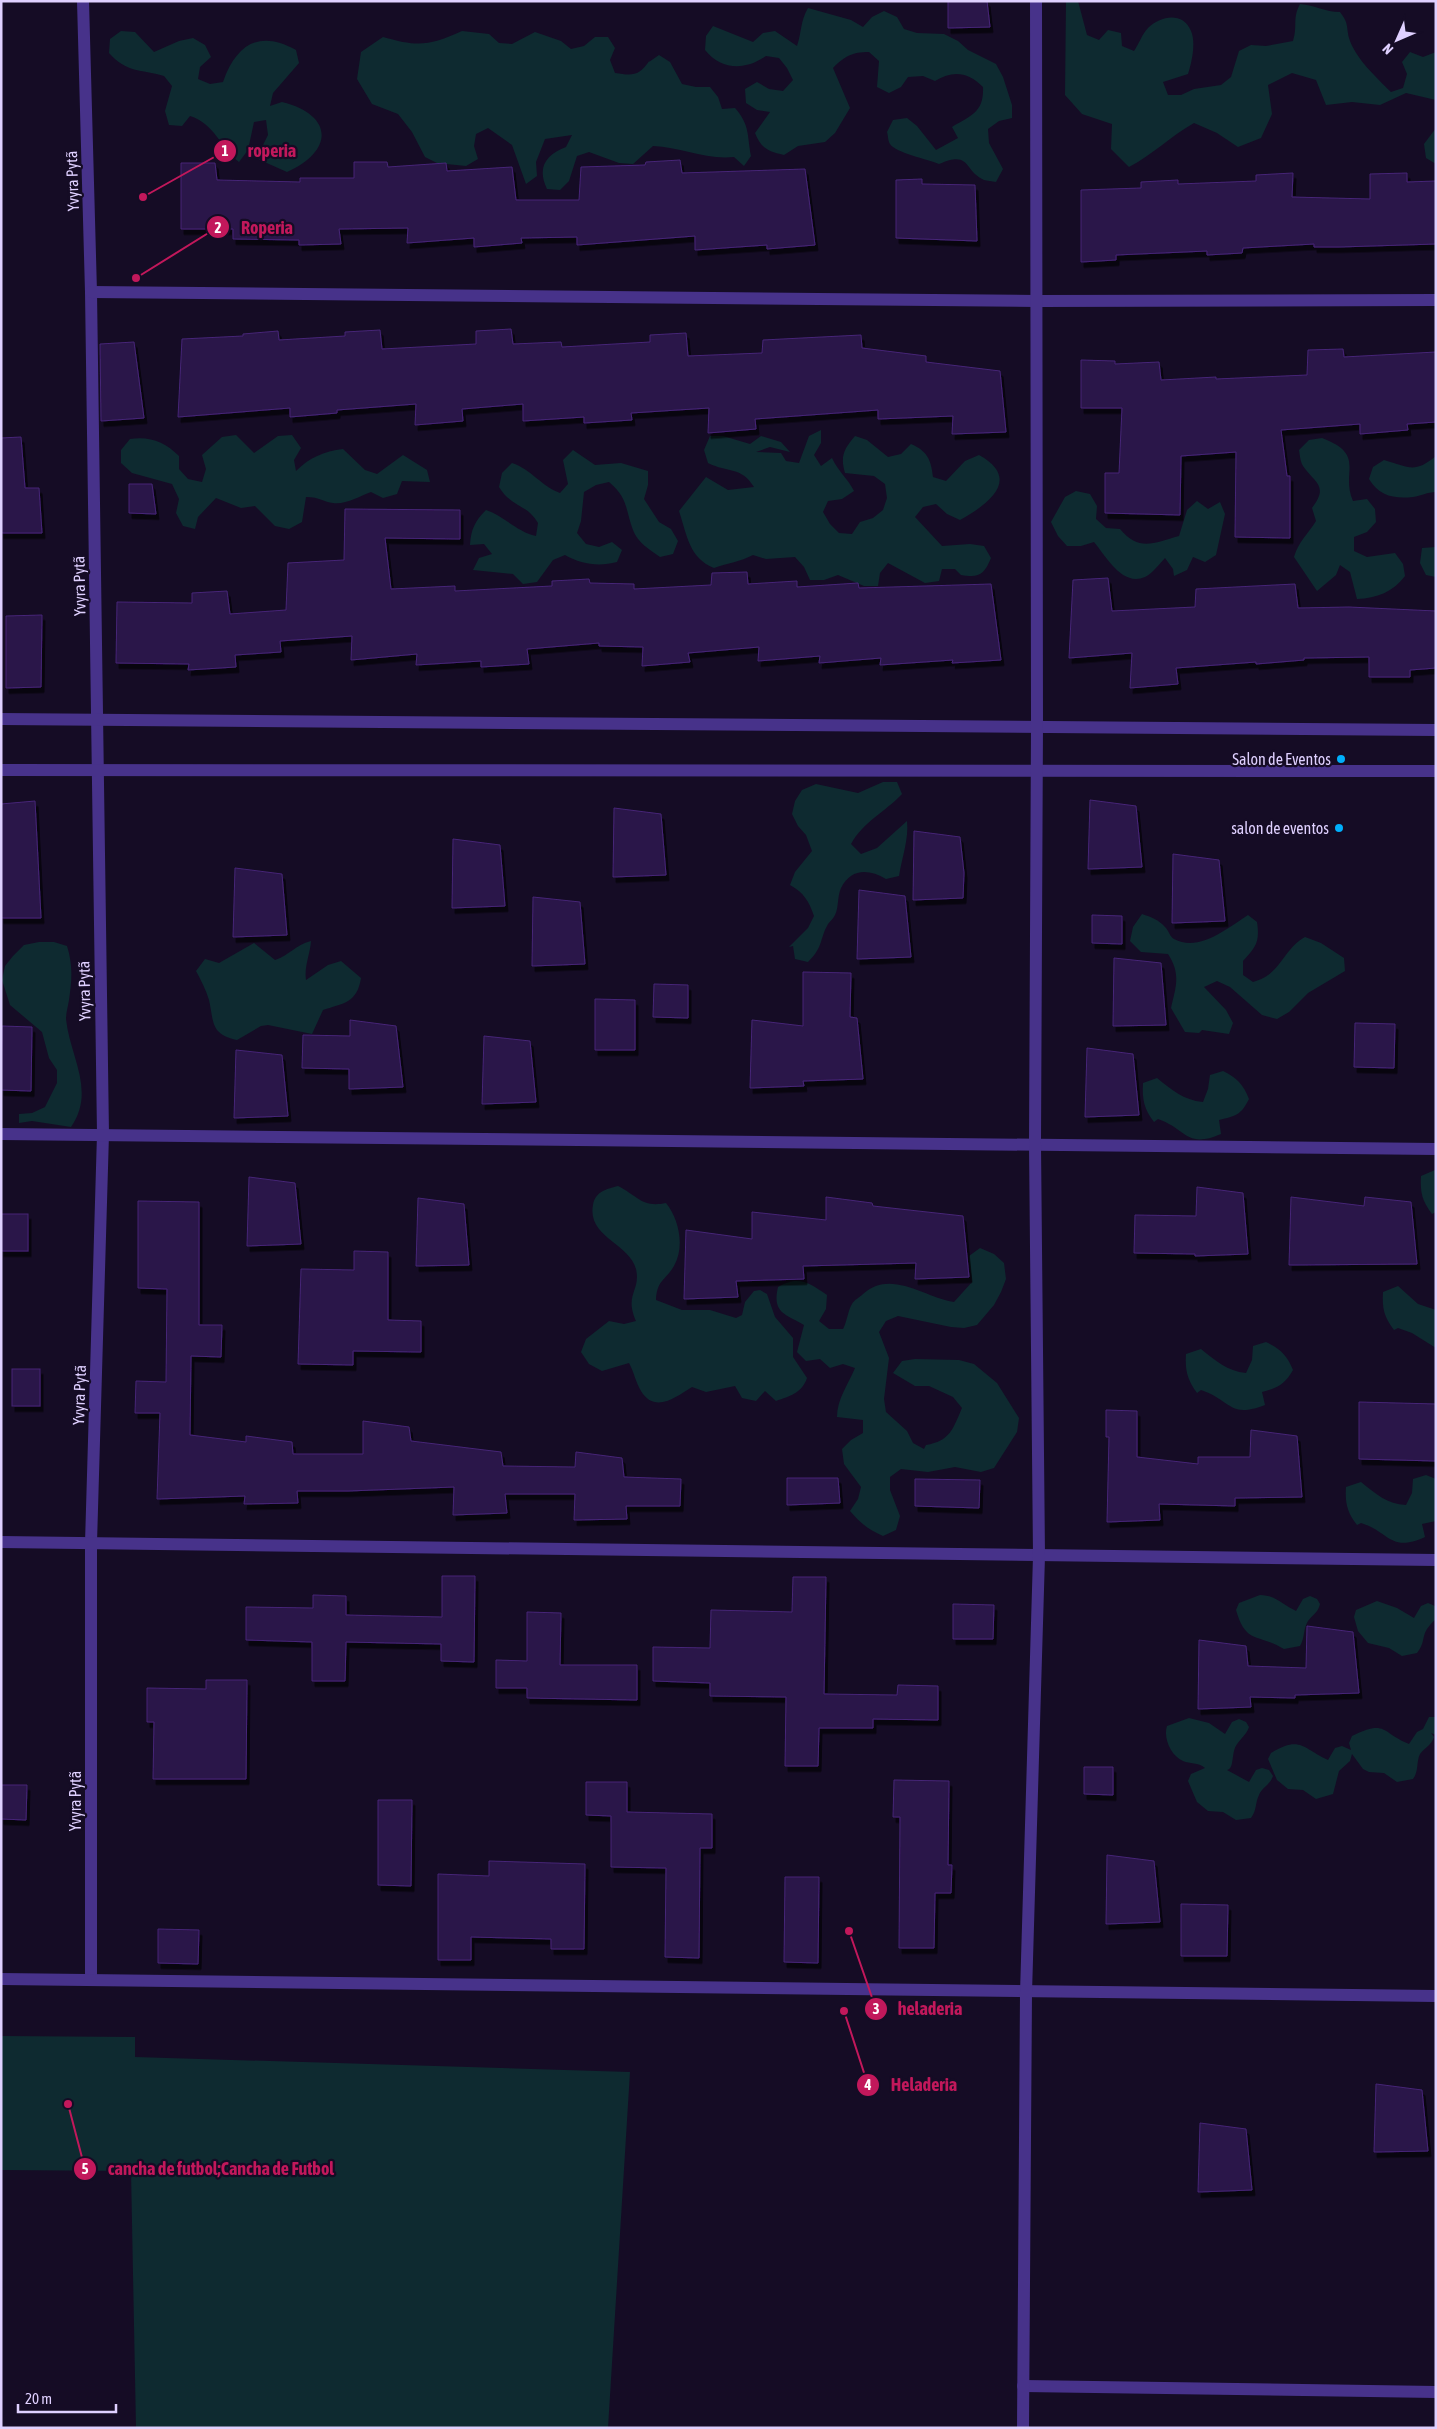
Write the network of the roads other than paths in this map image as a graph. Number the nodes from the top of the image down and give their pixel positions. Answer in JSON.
{"nodes":[{"id":1,"x":83,"y":1,"type":"edge"},
{"id":2,"x":1036,"y":1,"type":"edge"},
{"id":3,"x":91,"y":292,"type":"junction"},
{"id":4,"x":1436,"y":300,"type":"edge"},
{"id":5,"x":1036,"y":301,"type":"junction"},
{"id":6,"x":1,"y":719,"type":"edge"},
{"id":7,"x":96,"y":719,"type":"junction"},
{"id":8,"x":1038,"y":725,"type":"junction"},
{"id":9,"x":1436,"y":730,"type":"edge"},
{"id":10,"x":1,"y":770,"type":"edge"},
{"id":11,"x":97,"y":770,"type":"junction"},
{"id":12,"x":1037,"y":771,"type":"junction"},
{"id":13,"x":1436,"y":771,"type":"edge"},
{"id":14,"x":1,"y":1134,"type":"edge"},
{"id":15,"x":103,"y":1134,"type":"junction"},
{"id":16,"x":1035,"y":1144,"type":"junction"},
{"id":17,"x":1436,"y":1149,"type":"edge"},
{"id":18,"x":1,"y":1542,"type":"edge"},
{"id":19,"x":91,"y":1543,"type":"junction"},
{"id":20,"x":1039,"y":1556,"type":"junction"},
{"id":21,"x":1436,"y":1560,"type":"edge"},
{"id":22,"x":1,"y":1979,"type":"edge"},
{"id":23,"x":91,"y":1980,"type":"junction"},
{"id":24,"x":1026,"y":1992,"type":"junction"},
{"id":25,"x":1436,"y":1996,"type":"edge"},
{"id":26,"x":1024,"y":2386,"type":"junction"},
{"id":27,"x":1436,"y":2392,"type":"edge"},
{"id":28,"x":1023,"y":2428,"type":"edge"}],
"edges":[{"from":1,"to":3,"type":"street","name":"Yvyra Pytã"},
{"from":2,"to":5,"type":"street"},
{"from":3,"to":5,"type":"street"},
{"from":3,"to":7,"type":"street","name":"Yvyra Pytã"},
{"from":4,"to":5,"type":"street"},
{"from":5,"to":8,"type":"street"},
{"from":6,"to":7,"type":"street"},
{"from":7,"to":8,"type":"street"},
{"from":7,"to":11,"type":"street","name":"Yvyra Pytã"},
{"from":8,"to":9,"type":"street"},
{"from":8,"to":12,"type":"street"},
{"from":10,"to":11,"type":"street"},
{"from":11,"to":12,"type":"street"},
{"from":11,"to":15,"type":"street","name":"Yvyra Pytã"},
{"from":12,"to":13,"type":"street"},
{"from":12,"to":16,"type":"street"},
{"from":14,"to":15,"type":"street"},
{"from":15,"to":16,"type":"street"},
{"from":15,"to":19,"type":"street","name":"Yvyra Pytã"},
{"from":16,"to":17,"type":"street"},
{"from":16,"to":20,"type":"street"},
{"from":18,"to":19,"type":"street"},
{"from":19,"to":20,"type":"street"},
{"from":19,"to":23,"type":"street","name":"Yvyra Pytã"},
{"from":20,"to":21,"type":"street"},
{"from":20,"to":24,"type":"street"},
{"from":22,"to":23,"type":"street"},
{"from":23,"to":24,"type":"street"},
{"from":24,"to":25,"type":"street"},
{"from":24,"to":26,"type":"street"},
{"from":26,"to":27,"type":"street"},
{"from":26,"to":28,"type":"street"}]}
